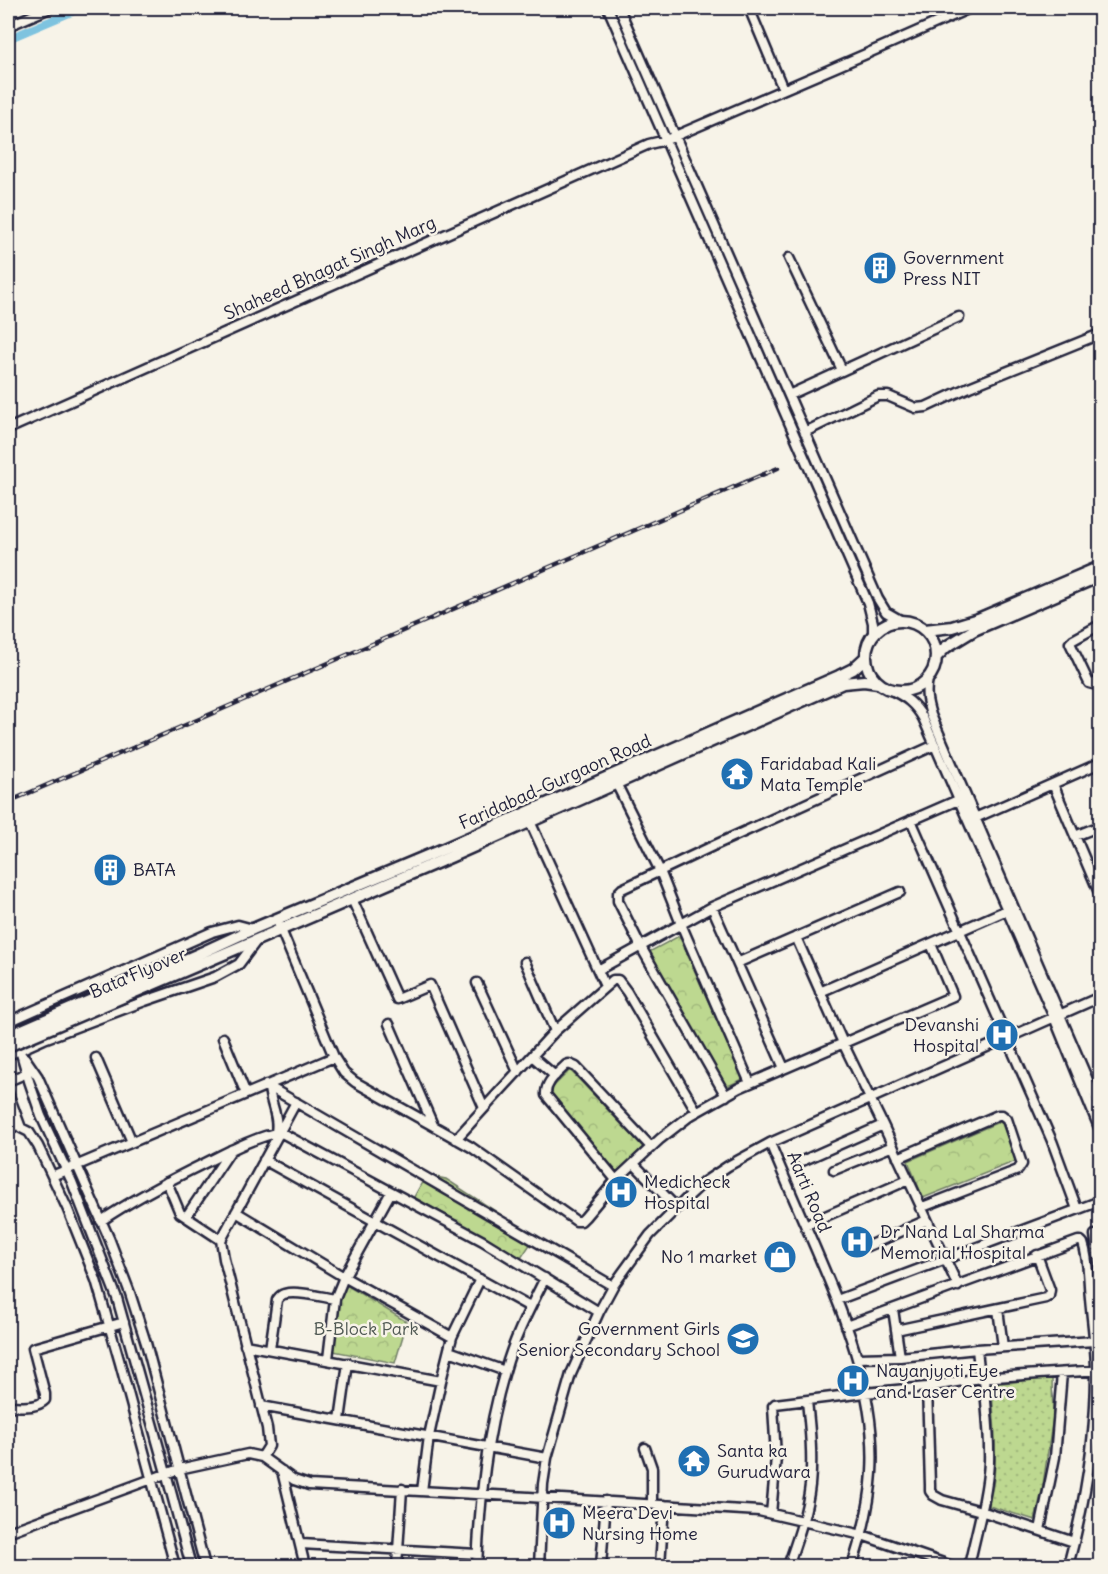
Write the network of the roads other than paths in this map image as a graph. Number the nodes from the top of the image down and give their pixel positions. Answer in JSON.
{"nodes":[{"id":1,"x":50,"y":8,"type":"edge"},
{"id":2,"x":608,"y":8,"type":"edge"},
{"id":3,"x":619,"y":8,"type":"edge"},
{"id":4,"x":749,"y":8,"type":"edge"},
{"id":5,"x":970,"y":8,"type":"edge"},
{"id":6,"x":8,"y":26,"type":"edge"},
{"id":7,"x":783,"y":89,"type":"junction"},
{"id":8,"x":675,"y":135,"type":"junction"},
{"id":9,"x":666,"y":140,"type":"junction"},
{"id":10,"x":789,"y":258,"type":"dead end"},
{"id":11,"x":959,"y":316,"type":"dead end"},
{"id":12,"x":1101,"y":334,"type":"edge"},
{"id":13,"x":842,"y":370,"type":"junction"},
{"id":14,"x":789,"y":395,"type":"junction"},
{"id":15,"x":8,"y":429,"type":"edge"},
{"id":16,"x":805,"y":432,"type":"junction"},
{"id":17,"x":1101,"y":567,"type":"edge"},
{"id":18,"x":1101,"y":576,"type":"edge"},
{"id":19,"x":900,"y":620,"type":"junction"},
{"id":20,"x":1101,"y":625,"type":"edge"},
{"id":21,"x":925,"y":630,"type":"junction"},
{"id":22,"x":873,"y":633,"type":"junction"},
{"id":23,"x":936,"y":657,"type":"junction"},
{"id":24,"x":865,"y":658,"type":"junction"},
{"id":25,"x":928,"y":679,"type":"junction"},
{"id":26,"x":1101,"y":681,"type":"edge"},
{"id":27,"x":878,"y":683,"type":"junction"},
{"id":28,"x":891,"y":690,"type":"junction"},
{"id":29,"x":935,"y":745,"type":"junction"},
{"id":30,"x":1101,"y":763,"type":"edge"},
{"id":31,"x":616,"y":783,"type":"junction"},
{"id":32,"x":1053,"y":784,"type":"junction"},
{"id":33,"x":958,"y":800,"type":"junction"},
{"id":34,"x":528,"y":817,"type":"junction"},
{"id":35,"x":975,"y":818,"type":"junction"},
{"id":36,"x":911,"y":820,"type":"junction"},
{"id":37,"x":1101,"y":825,"type":"edge"},
{"id":38,"x":1075,"y":836,"type":"junction"},
{"id":39,"x":660,"y":871,"type":"junction"},
{"id":40,"x":900,"y":892,"type":"dead end"},
{"id":41,"x":1101,"y":894,"type":"edge"},
{"id":42,"x":352,"y":898,"type":"junction"},
{"id":43,"x":712,"y":907,"type":"junction"},
{"id":44,"x":1006,"y":910,"type":"junction"},
{"id":45,"x":279,"y":924,"type":"junction"},
{"id":46,"x":681,"y":924,"type":"junction"},
{"id":47,"x":961,"y":930,"type":"junction"},
{"id":48,"x":255,"y":934,"type":"junction"},
{"id":49,"x":796,"y":937,"type":"junction"},
{"id":50,"x":931,"y":944,"type":"junction"},
{"id":51,"x":641,"y":947,"type":"junction"},
{"id":52,"x":203,"y":957,"type":"junction"},
{"id":53,"x":525,"y":962,"type":"dead end"},
{"id":54,"x":737,"y":963,"type":"junction"},
{"id":55,"x":598,"y":970,"type":"junction"},
{"id":56,"x":477,"y":983,"type":"dead end"},
{"id":57,"x":605,"y":986,"type":"junction"},
{"id":58,"x":820,"y":992,"type":"junction"},
{"id":59,"x":1101,"y":997,"type":"edge"},
{"id":60,"x":1058,"y":1016,"type":"junction"},
{"id":61,"x":8,"y":1022,"type":"edge"},
{"id":62,"x":389,"y":1024,"type":"dead end"},
{"id":63,"x":555,"y":1031,"type":"junction"},
{"id":64,"x":8,"y":1036,"type":"edge"},
{"id":65,"x":223,"y":1038,"type":"dead end"},
{"id":66,"x":1008,"y":1038,"type":"junction"},
{"id":67,"x":843,"y":1043,"type":"junction"},
{"id":68,"x":8,"y":1046,"type":"edge"},
{"id":69,"x":20,"y":1050,"type":"junction"},
{"id":70,"x":8,"y":1055,"type":"edge"},
{"id":71,"x":532,"y":1056,"type":"junction"},
{"id":72,"x":334,"y":1057,"type":"junction"},
{"id":73,"x":96,"y":1058,"type":"dead end"},
{"id":74,"x":784,"y":1068,"type":"junction"},
{"id":75,"x":518,"y":1072,"type":"junction"},
{"id":76,"x":27,"y":1073,"type":"junction"},
{"id":77,"x":555,"y":1076,"type":"junction"},
{"id":78,"x":8,"y":1081,"type":"edge"},
{"id":79,"x":750,"y":1083,"type":"junction"},
{"id":80,"x":268,"y":1086,"type":"junction"},
{"id":81,"x":8,"y":1093,"type":"edge"},
{"id":82,"x":246,"y":1094,"type":"junction"},
{"id":83,"x":726,"y":1096,"type":"junction"},
{"id":84,"x":870,"y":1098,"type":"junction"},
{"id":85,"x":296,"y":1102,"type":"junction"},
{"id":86,"x":484,"y":1108,"type":"junction"},
{"id":87,"x":1101,"y":1108,"type":"edge"},
{"id":88,"x":697,"y":1112,"type":"junction"},
{"id":89,"x":19,"y":1124,"type":"junction"},
{"id":90,"x":433,"y":1125,"type":"junction"},
{"id":91,"x":883,"y":1125,"type":"junction"},
{"id":92,"x":8,"y":1129,"type":"edge"},
{"id":93,"x":1101,"y":1130,"type":"edge"},
{"id":94,"x":278,"y":1132,"type":"junction"},
{"id":95,"x":456,"y":1139,"type":"junction"},
{"id":96,"x":132,"y":1142,"type":"junction"},
{"id":97,"x":770,"y":1143,"type":"junction"},
{"id":98,"x":893,"y":1146,"type":"junction"},
{"id":99,"x":651,"y":1147,"type":"junction"},
{"id":100,"x":232,"y":1148,"type":"junction"},
{"id":101,"x":898,"y":1158,"type":"junction"},
{"id":102,"x":264,"y":1160,"type":"junction"},
{"id":103,"x":802,"y":1161,"type":"dead end"},
{"id":104,"x":634,"y":1164,"type":"junction"},
{"id":105,"x":76,"y":1165,"type":"junction"},
{"id":106,"x":66,"y":1169,"type":"junction"},
{"id":107,"x":834,"y":1170,"type":"dead end"},
{"id":108,"x":52,"y":1176,"type":"junction"},
{"id":109,"x":616,"y":1180,"type":"junction"},
{"id":110,"x":908,"y":1180,"type":"junction"},
{"id":111,"x":167,"y":1182,"type":"junction"},
{"id":112,"x":391,"y":1191,"type":"junction"},
{"id":113,"x":1101,"y":1201,"type":"edge"},
{"id":114,"x":677,"y":1208,"type":"junction"},
{"id":115,"x":920,"y":1208,"type":"junction"},
{"id":116,"x":1077,"y":1209,"type":"junction"},
{"id":117,"x":236,"y":1212,"type":"junction"},
{"id":118,"x":186,"y":1217,"type":"junction"},
{"id":119,"x":927,"y":1220,"type":"junction"},
{"id":120,"x":101,"y":1221,"type":"junction"},
{"id":121,"x":375,"y":1221,"type":"junction"},
{"id":122,"x":805,"y":1225,"type":"junction"},
{"id":123,"x":1095,"y":1235,"type":"dead end"},
{"id":124,"x":221,"y":1240,"type":"junction"},
{"id":125,"x":868,"y":1246,"type":"dead end"},
{"id":126,"x":1037,"y":1256,"type":"junction"},
{"id":127,"x":946,"y":1260,"type":"junction"},
{"id":128,"x":1101,"y":1269,"type":"edge"},
{"id":129,"x":344,"y":1276,"type":"junction"},
{"id":130,"x":545,"y":1278,"type":"junction"},
{"id":131,"x":480,"y":1279,"type":"junction"},
{"id":132,"x":612,"y":1286,"type":"junction"},
{"id":133,"x":958,"y":1286,"type":"junction"},
{"id":134,"x":335,"y":1299,"type":"junction"},
{"id":135,"x":837,"y":1300,"type":"junction"},
{"id":136,"x":531,"y":1307,"type":"junction"},
{"id":137,"x":892,"y":1309,"type":"junction"},
{"id":138,"x":999,"y":1309,"type":"junction"},
{"id":139,"x":599,"y":1311,"type":"junction"},
{"id":140,"x":124,"y":1322,"type":"junction"},
{"id":141,"x":846,"y":1326,"type":"junction"},
{"id":142,"x":110,"y":1327,"type":"junction"},
{"id":143,"x":896,"y":1330,"type":"junction"},
{"id":144,"x":452,"y":1337,"type":"junction"},
{"id":145,"x":1094,"y":1341,"type":"junction"},
{"id":146,"x":245,"y":1344,"type":"junction"},
{"id":147,"x":1004,"y":1347,"type":"junction"},
{"id":148,"x":270,"y":1349,"type":"junction"},
{"id":149,"x":977,"y":1349,"type":"junction"},
{"id":150,"x":449,"y":1351,"type":"junction"},
{"id":151,"x":900,"y":1357,"type":"junction"},
{"id":152,"x":856,"y":1358,"type":"junction"},
{"id":153,"x":328,"y":1359,"type":"junction"},
{"id":154,"x":348,"y":1363,"type":"junction"},
{"id":155,"x":1098,"y":1370,"type":"edge"},
{"id":156,"x":505,"y":1371,"type":"junction"},
{"id":157,"x":1062,"y":1373,"type":"junction"},
{"id":158,"x":982,"y":1378,"type":"junction"},
{"id":159,"x":441,"y":1380,"type":"junction"},
{"id":160,"x":927,"y":1387,"type":"junction"},
{"id":161,"x":865,"y":1393,"type":"junction"},
{"id":162,"x":807,"y":1401,"type":"junction"},
{"id":163,"x":8,"y":1406,"type":"edge"},
{"id":164,"x":261,"y":1406,"type":"junction"},
{"id":165,"x":340,"y":1420,"type":"junction"},
{"id":166,"x":429,"y":1436,"type":"junction"},
{"id":167,"x":487,"y":1448,"type":"junction"},
{"id":168,"x":645,"y":1448,"type":"dead end"},
{"id":169,"x":262,"y":1457,"type":"junction"},
{"id":170,"x":547,"y":1458,"type":"junction"},
{"id":171,"x":179,"y":1469,"type":"junction"},
{"id":172,"x":282,"y":1471,"type":"junction"},
{"id":173,"x":166,"y":1473,"type":"junction"},
{"id":174,"x":151,"y":1479,"type":"junction"},
{"id":175,"x":402,"y":1489,"type":"junction"},
{"id":176,"x":422,"y":1491,"type":"junction"},
{"id":177,"x":482,"y":1494,"type":"junction"},
{"id":178,"x":543,"y":1498,"type":"junction"},
{"id":179,"x":606,"y":1501,"type":"junction"},
{"id":180,"x":652,"y":1504,"type":"junction"},
{"id":181,"x":664,"y":1505,"type":"junction"},
{"id":182,"x":981,"y":1511,"type":"junction"},
{"id":183,"x":771,"y":1514,"type":"junction"},
{"id":184,"x":803,"y":1521,"type":"junction"},
{"id":185,"x":1040,"y":1530,"type":"junction"},
{"id":186,"x":8,"y":1532,"type":"edge"},
{"id":187,"x":862,"y":1536,"type":"junction"},
{"id":188,"x":1074,"y":1542,"type":"junction"},
{"id":189,"x":300,"y":1544,"type":"junction"},
{"id":190,"x":398,"y":1549,"type":"junction"},
{"id":191,"x":477,"y":1554,"type":"junction"},
{"id":192,"x":175,"y":1566,"type":"edge"},
{"id":193,"x":191,"y":1566,"type":"edge"},
{"id":194,"x":205,"y":1566,"type":"edge"},
{"id":195,"x":305,"y":1566,"type":"edge"},
{"id":196,"x":397,"y":1566,"type":"edge"},
{"id":197,"x":477,"y":1566,"type":"edge"},
{"id":198,"x":539,"y":1566,"type":"edge"},
{"id":199,"x":601,"y":1566,"type":"edge"},
{"id":200,"x":660,"y":1566,"type":"edge"},
{"id":201,"x":788,"y":1566,"type":"edge"},
{"id":202,"x":852,"y":1566,"type":"edge"},
{"id":203,"x":952,"y":1566,"type":"edge"},
{"id":204,"x":969,"y":1566,"type":"edge"},
{"id":205,"x":1068,"y":1566,"type":"edge"}],
"edges":[{"from":1,"to":6,"type":"street"},
{"from":2,"to":9,"type":"street"},
{"from":3,"to":8,"type":"street"},
{"from":4,"to":7,"type":"street"},
{"from":5,"to":7,"type":"street","name":"Shaheed Bhagat Singh Marg"},
{"from":7,"to":8,"type":"street","name":"Shaheed Bhagat Singh Marg"},
{"from":8,"to":9,"type":"street","name":"Shaheed Bhagat Singh Marg"},
{"from":8,"to":14,"type":"street"},
{"from":9,"to":15,"type":"street","name":"Shaheed Bhagat Singh Marg"},
{"from":9,"to":22,"type":"street"},
{"from":10,"to":13,"type":"street"},
{"from":11,"to":13,"type":"street"},
{"from":12,"to":16,"type":"street"},
{"from":13,"to":14,"type":"street"},
{"from":14,"to":16,"type":"street"},
{"from":16,"to":19,"type":"street"},
{"from":17,"to":21,"type":"main road"},
{"from":18,"to":23,"type":"main road"},
{"from":19,"to":21,"type":"main road"},
{"from":19,"to":22,"type":"main road"},
{"from":20,"to":26,"type":"street"},
{"from":21,"to":23,"type":"main road"},
{"from":22,"to":24,"type":"main road"},
{"from":23,"to":25,"type":"main road"},
{"from":24,"to":27,"type":"main road"},
{"from":24,"to":34,"type":"main road","name":"Faridabad-Gurgaon Road"},
{"from":25,"to":28,"type":"main road"},
{"from":25,"to":35,"type":"street"},
{"from":27,"to":28,"type":"main road"},
{"from":27,"to":31,"type":"main road","name":"Faridabad-Gurgaon Road"},
{"from":28,"to":29,"type":"street"},
{"from":29,"to":33,"type":"street"},
{"from":29,"to":39,"type":"street"},
{"from":30,"to":32,"type":"street"},
{"from":31,"to":34,"type":"main road","name":"Faridabad-Gurgaon Road"},
{"from":31,"to":39,"type":"street"},
{"from":32,"to":35,"type":"street"},
{"from":32,"to":38,"type":"street"},
{"from":33,"to":36,"type":"street"},
{"from":33,"to":44,"type":"street"},
{"from":34,"to":42,"type":"main road","name":"Faridabad-Gurgaon Road"},
{"from":34,"to":45,"type":"main road","name":"Faridabad-Gurgaon Road"},
{"from":34,"to":55,"type":"street"},
{"from":35,"to":60,"type":"street"},
{"from":36,"to":43,"type":"street"},
{"from":36,"to":47,"type":"street"},
{"from":37,"to":38,"type":"street"},
{"from":38,"to":41,"type":"street"},
{"from":39,"to":46,"type":"street"},
{"from":39,"to":51,"type":"street"},
{"from":40,"to":49,"type":"street"},
{"from":42,"to":45,"type":"main road","name":"Faridabad-Gurgaon Road"},
{"from":42,"to":86,"type":"street"},
{"from":43,"to":46,"type":"street"},
{"from":43,"to":54,"type":"street"},
{"from":44,"to":47,"type":"street"},
{"from":44,"to":60,"type":"street"},
{"from":45,"to":48,"type":"main road","name":"Bata Flyover"},
{"from":45,"to":72,"type":"street"},
{"from":46,"to":51,"type":"street"},
{"from":46,"to":79,"type":"street"},
{"from":47,"to":50,"type":"street"},
{"from":47,"to":66,"type":"street"},
{"from":48,"to":52,"type":"main road","name":"Bata Flyover"},
{"from":48,"to":61,"type":"street"},
{"from":48,"to":69,"type":"street"},
{"from":49,"to":54,"type":"street"},
{"from":49,"to":58,"type":"street"},
{"from":50,"to":58,"type":"street"},
{"from":50,"to":67,"type":"street"},
{"from":51,"to":55,"type":"street"},
{"from":51,"to":83,"type":"street"},
{"from":52,"to":64,"type":"main road","name":"Bata Flyover","bridge":true},
{"from":52,"to":68,"type":"main road","name":"Bata Flyover","bridge":true},
{"from":53,"to":63,"type":"street"},
{"from":54,"to":74,"type":"street"},
{"from":55,"to":57,"type":"street"},
{"from":56,"to":75,"type":"street"},
{"from":57,"to":63,"type":"street"},
{"from":57,"to":88,"type":"street"},
{"from":58,"to":67,"type":"street"},
{"from":59,"to":60,"type":"street"},
{"from":60,"to":66,"type":"street"},
{"from":60,"to":87,"type":"street"},
{"from":60,"to":93,"type":"street"},
{"from":61,"to":69,"type":"street"},
{"from":62,"to":90,"type":"street"},
{"from":63,"to":71,"type":"street"},
{"from":65,"to":82,"type":"street"},
{"from":66,"to":84,"type":"street"},
{"from":66,"to":116,"type":"street"},
{"from":67,"to":74,"type":"street"},
{"from":67,"to":84,"type":"street"},
{"from":69,"to":70,"type":"street"},
{"from":69,"to":76,"type":"street"},
{"from":69,"to":105,"type":"street"},
{"from":71,"to":75,"type":"street"},
{"from":71,"to":77,"type":"street"},
{"from":72,"to":80,"type":"street"},
{"from":72,"to":90,"type":"street"},
{"from":73,"to":96,"type":"street"},
{"from":74,"to":79,"type":"street"},
{"from":75,"to":86,"type":"street"},
{"from":76,"to":78,"type":"street"},
{"from":76,"to":106,"type":"street"},
{"from":77,"to":99,"type":"street"},
{"from":77,"to":109,"type":"street"},
{"from":79,"to":83,"type":"street"},
{"from":80,"to":82,"type":"street"},
{"from":80,"to":85,"type":"street"},
{"from":80,"to":94,"type":"street"},
{"from":81,"to":89,"type":"street"},
{"from":82,"to":96,"type":"street"},
{"from":83,"to":88,"type":"street"},
{"from":84,"to":91,"type":"street"},
{"from":84,"to":97,"type":"street"},
{"from":85,"to":94,"type":"street"},
{"from":85,"to":132,"type":"street"},
{"from":86,"to":95,"type":"street"},
{"from":88,"to":99,"type":"street"},
{"from":89,"to":92,"type":"street"},
{"from":89,"to":108,"type":"street"},
{"from":90,"to":95,"type":"street"},
{"from":91,"to":98,"type":"street"},
{"from":91,"to":103,"type":"street"},
{"from":94,"to":100,"type":"street"},
{"from":94,"to":102,"type":"street"},
{"from":94,"to":112,"type":"street"},
{"from":95,"to":109,"type":"street"},
{"from":96,"to":105,"type":"street"},
{"from":97,"to":114,"type":"street"},
{"from":97,"to":122,"type":"street","name":"Aarti Road"},
{"from":98,"to":101,"type":"street"},
{"from":98,"to":107,"type":"street"},
{"from":99,"to":104,"type":"street"},
{"from":100,"to":111,"type":"street"},
{"from":100,"to":118,"type":"street"},
{"from":101,"to":110,"type":"street"},
{"from":101,"to":115,"type":"street"},
{"from":102,"to":117,"type":"street"},
{"from":102,"to":121,"type":"street"},
{"from":104,"to":109,"type":"street"},
{"from":104,"to":114,"type":"street"},
{"from":105,"to":106,"type":"street"},
{"from":105,"to":120,"type":"street"},
{"from":106,"to":108,"type":"street"},
{"from":106,"to":140,"type":"street"},
{"from":108,"to":142,"type":"street"},
{"from":110,"to":115,"type":"street"},
{"from":110,"to":122,"type":"street"},
{"from":111,"to":118,"type":"street"},
{"from":111,"to":120,"type":"street"},
{"from":112,"to":121,"type":"street"},
{"from":112,"to":130,"type":"street"},
{"from":113,"to":116,"type":"street"},
{"from":114,"to":132,"type":"street"},
{"from":115,"to":119,"type":"street"},
{"from":116,"to":127,"type":"street"},
{"from":117,"to":124,"type":"street"},
{"from":117,"to":129,"type":"street"},
{"from":118,"to":124,"type":"street"},
{"from":119,"to":125,"type":"street"},
{"from":119,"to":127,"type":"street"},
{"from":120,"to":171,"type":"street"},
{"from":121,"to":129,"type":"street"},
{"from":121,"to":131,"type":"street"},
{"from":122,"to":135,"type":"street","name":"Aarti Road"},
{"from":123,"to":128,"type":"street"},
{"from":124,"to":146,"type":"street"},
{"from":126,"to":133,"type":"street"},
{"from":126,"to":138,"type":"street"},
{"from":126,"to":145,"type":"street"},
{"from":127,"to":133,"type":"street"},
{"from":127,"to":135,"type":"street"},
{"from":129,"to":134,"type":"street"},
{"from":129,"to":144,"type":"street"},
{"from":130,"to":136,"type":"street"},
{"from":130,"to":139,"type":"street"},
{"from":131,"to":136,"type":"street"},
{"from":131,"to":144,"type":"street"},
{"from":132,"to":139,"type":"street"},
{"from":133,"to":137,"type":"street"},
{"from":134,"to":148,"type":"street"},
{"from":134,"to":153,"type":"street"},
{"from":135,"to":141,"type":"street","name":"Aarti Road"},
{"from":136,"to":156,"type":"street"},
{"from":137,"to":141,"type":"street"},
{"from":137,"to":143,"type":"street"},
{"from":138,"to":143,"type":"street"},
{"from":138,"to":147,"type":"street"},
{"from":139,"to":170,"type":"street"},
{"from":140,"to":142,"type":"street"},
{"from":140,"to":173,"type":"street"},
{"from":141,"to":152,"type":"street","name":"Aarti Road"},
{"from":142,"to":163,"type":"street"},
{"from":142,"to":174,"type":"street"},
{"from":143,"to":151,"type":"street"},
{"from":144,"to":150,"type":"street"},
{"from":145,"to":147,"type":"street"},
{"from":145,"to":155,"type":"street"},
{"from":146,"to":148,"type":"street"},
{"from":146,"to":164,"type":"street"},
{"from":147,"to":149,"type":"street"},
{"from":148,"to":153,"type":"street"},
{"from":149,"to":151,"type":"street"},
{"from":149,"to":158,"type":"street"},
{"from":150,"to":156,"type":"street"},
{"from":150,"to":159,"type":"street"},
{"from":151,"to":152,"type":"street"},
{"from":152,"to":161,"type":"street","name":"Aarti Road"},
{"from":153,"to":154,"type":"street"},
{"from":154,"to":159,"type":"street"},
{"from":154,"to":165,"type":"street"},
{"from":155,"to":157,"type":"street"},
{"from":155,"to":188,"type":"street"},
{"from":156,"to":167,"type":"street"},
{"from":157,"to":158,"type":"street"},
{"from":157,"to":185,"type":"street"},
{"from":158,"to":160,"type":"street"},
{"from":158,"to":182,"type":"street"},
{"from":159,"to":166,"type":"street"},
{"from":160,"to":161,"type":"street"},
{"from":160,"to":182,"type":"street"},
{"from":161,"to":162,"type":"street"},
{"from":161,"to":187,"type":"street","name":"Aarti Road"},
{"from":162,"to":183,"type":"street"},
{"from":162,"to":184,"type":"street"},
{"from":164,"to":165,"type":"street"},
{"from":164,"to":169,"type":"street"},
{"from":165,"to":166,"type":"street"},
{"from":166,"to":167,"type":"street"},
{"from":166,"to":176,"type":"street"},
{"from":167,"to":170,"type":"street"},
{"from":167,"to":177,"type":"street"},
{"from":168,"to":180,"type":"street"},
{"from":169,"to":171,"type":"street"},
{"from":169,"to":172,"type":"street"},
{"from":170,"to":178,"type":"street"},
{"from":171,"to":173,"type":"street"},
{"from":171,"to":194,"type":"street"},
{"from":172,"to":175,"type":"street"},
{"from":172,"to":189,"type":"street"},
{"from":173,"to":174,"type":"street"},
{"from":173,"to":193,"type":"street"},
{"from":174,"to":186,"type":"street"},
{"from":174,"to":192,"type":"street"},
{"from":175,"to":176,"type":"street"},
{"from":175,"to":190,"type":"street"},
{"from":176,"to":177,"type":"street"},
{"from":177,"to":178,"type":"street"},
{"from":177,"to":191,"type":"street"},
{"from":178,"to":179,"type":"street"},
{"from":178,"to":198,"type":"street"},
{"from":179,"to":180,"type":"street"},
{"from":179,"to":199,"type":"street"},
{"from":180,"to":181,"type":"street"},
{"from":181,"to":183,"type":"street"},
{"from":181,"to":200,"type":"street"},
{"from":182,"to":185,"type":"street"},
{"from":182,"to":204,"type":"street"},
{"from":183,"to":184,"type":"street"},
{"from":184,"to":187,"type":"street"},
{"from":184,"to":201,"type":"street"},
{"from":185,"to":188,"type":"street"},
{"from":187,"to":202,"type":"street","name":"Aarti Road"},
{"from":187,"to":203,"type":"street"},
{"from":188,"to":205,"type":"street"},
{"from":189,"to":190,"type":"street"},
{"from":189,"to":195,"type":"street"},
{"from":190,"to":191,"type":"street"},
{"from":190,"to":196,"type":"street"},
{"from":191,"to":197,"type":"street"}]}
